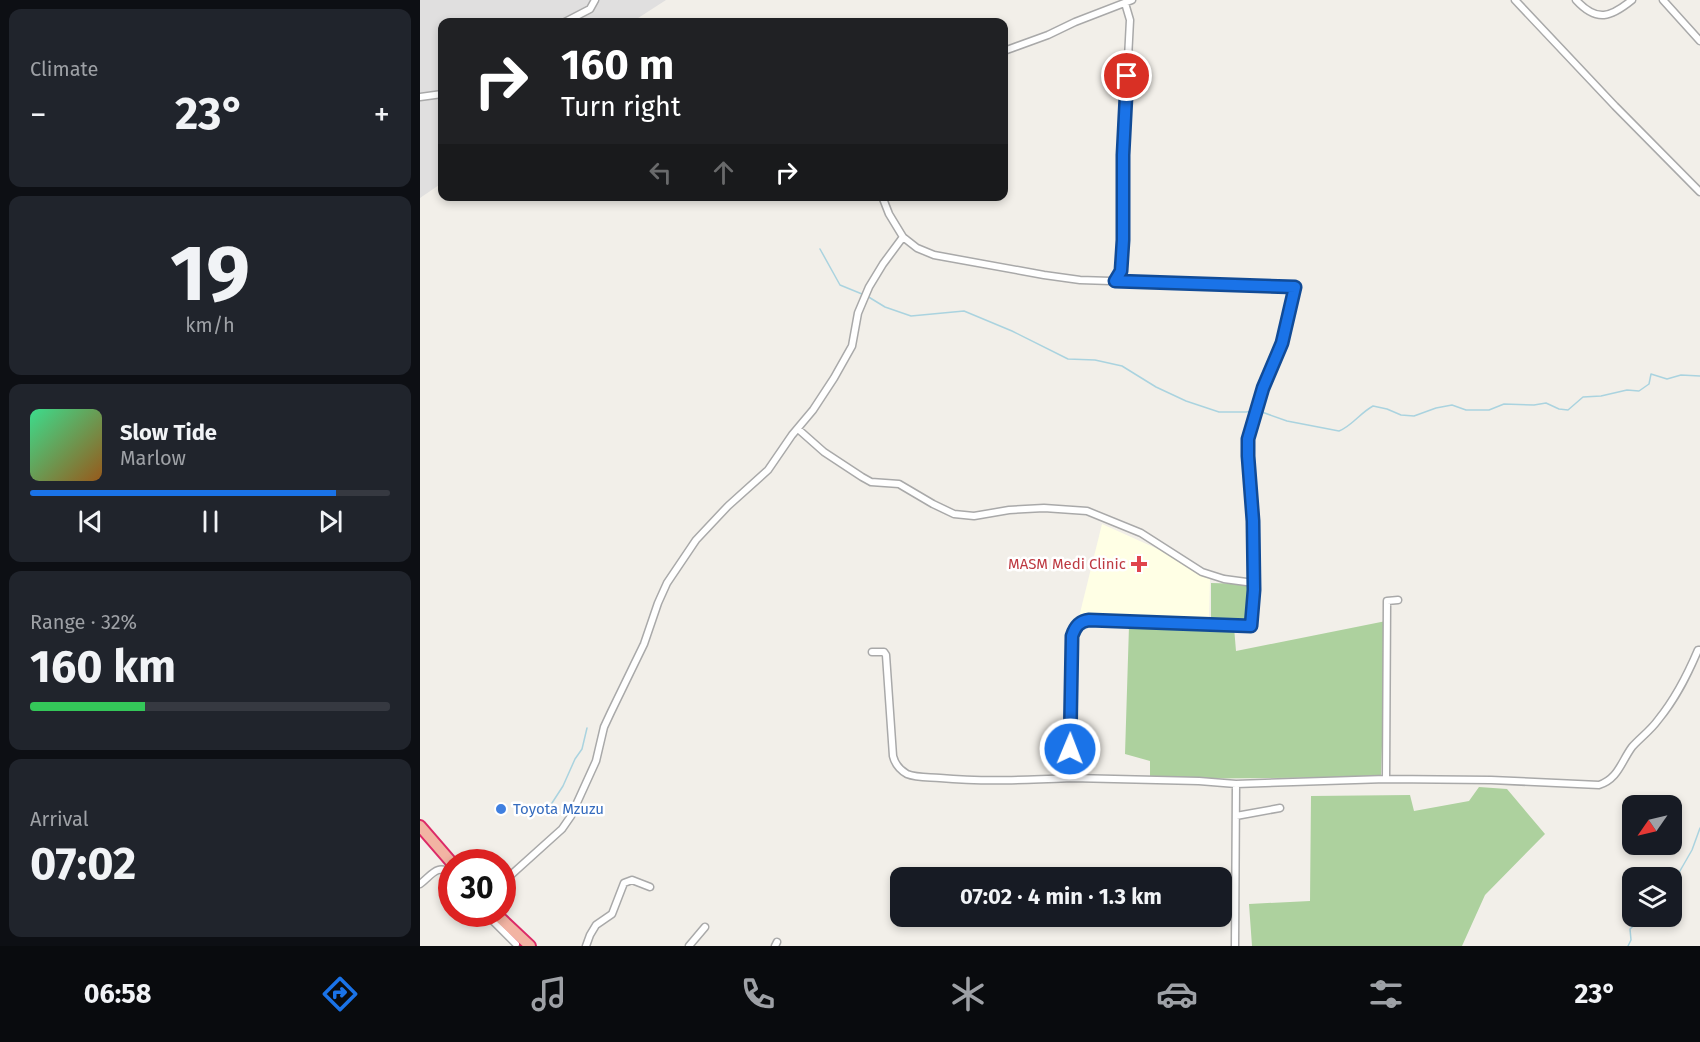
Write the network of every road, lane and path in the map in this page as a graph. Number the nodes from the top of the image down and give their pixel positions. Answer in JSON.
{"nodes":[{"id":1,"x":595,"y":0,"type":"edge"},
{"id":2,"x":1132,"y":0,"type":"edge"},
{"id":3,"x":1515,"y":0,"type":"edge"},
{"id":4,"x":1576,"y":0,"type":"edge"},
{"id":5,"x":1632,"y":0,"type":"edge"},
{"id":6,"x":1663,"y":0,"type":"edge"},
{"id":7,"x":1125,"y":3,"type":"junction"},
{"id":8,"x":573,"y":18,"type":"edge"},
{"id":9,"x":1700,"y":41,"type":"edge"},
{"id":10,"x":1008,"y":50,"type":"edge"},
{"id":11,"x":438,"y":95,"type":"edge"},
{"id":12,"x":420,"y":97,"type":"edge"},
{"id":13,"x":1700,"y":192,"type":"edge"},
{"id":14,"x":884,"y":201,"type":"edge"},
{"id":15,"x":903,"y":237,"type":"junction"},
{"id":16,"x":1115,"y":281,"type":"junction"},
{"id":17,"x":798,"y":429,"type":"junction"},
{"id":18,"x":1254,"y":583,"type":"junction"},
{"id":19,"x":1398,"y":600,"type":"dead end"},
{"id":20,"x":1700,"y":650,"type":"edge"},
{"id":21,"x":872,"y":652,"type":"dead end"},
{"id":22,"x":1072,"y":778,"type":"junction"},
{"id":23,"x":1386,"y":779,"type":"junction"},
{"id":24,"x":1236,"y":784,"type":"junction"},
{"id":25,"x":1280,"y":808,"type":"dead end"},
{"id":26,"x":1236,"y":816,"type":"junction"},
{"id":27,"x":420,"y":826,"type":"edge"},
{"id":28,"x":440,"y":849,"type":"edge"},
{"id":29,"x":438,"y":870,"type":"edge"},
{"id":30,"x":516,"y":870,"type":"edge"},
{"id":31,"x":420,"y":874,"type":"edge"},
{"id":32,"x":423,"y":882,"type":"edge"},
{"id":33,"x":650,"y":887,"type":"dead end"},
{"id":34,"x":501,"y":927,"type":"edge"},
{"id":35,"x":507,"y":927,"type":"edge"},
{"id":36,"x":705,"y":927,"type":"dead end"},
{"id":37,"x":521,"y":944,"type":"edge"},
{"id":38,"x":586,"y":946,"type":"edge"},
{"id":39,"x":688,"y":946,"type":"edge"},
{"id":40,"x":1235,"y":946,"type":"edge"}],
"edges":[{"from":1,"to":8,"type":"street"},
{"from":2,"to":7,"type":"street"},
{"from":3,"to":13,"type":"street"},
{"from":4,"to":5,"type":"street"},
{"from":6,"to":9,"type":"street"},
{"from":7,"to":10,"type":"street"},
{"from":7,"to":16,"type":"street"},
{"from":11,"to":12,"type":"street"},
{"from":14,"to":15,"type":"street"},
{"from":15,"to":16,"type":"street"},
{"from":15,"to":17,"type":"street"},
{"from":16,"to":18,"type":"street"},
{"from":17,"to":18,"type":"street"},
{"from":17,"to":30,"type":"street"},
{"from":18,"to":22,"type":"street"},
{"from":19,"to":23,"type":"street"},
{"from":20,"to":23,"type":"street"},
{"from":21,"to":22,"type":"street"},
{"from":22,"to":24,"type":"street"},
{"from":23,"to":24,"type":"street"},
{"from":24,"to":26,"type":"street"},
{"from":25,"to":26,"type":"street"},
{"from":26,"to":40,"type":"street"},
{"from":27,"to":28,"type":"highway"},
{"from":29,"to":32,"type":"street"},
{"from":31,"to":32,"type":"street"},
{"from":33,"to":38,"type":"street"},
{"from":34,"to":37,"type":"street"},
{"from":35,"to":37,"type":"highway"},
{"from":36,"to":39,"type":"street"}]}
